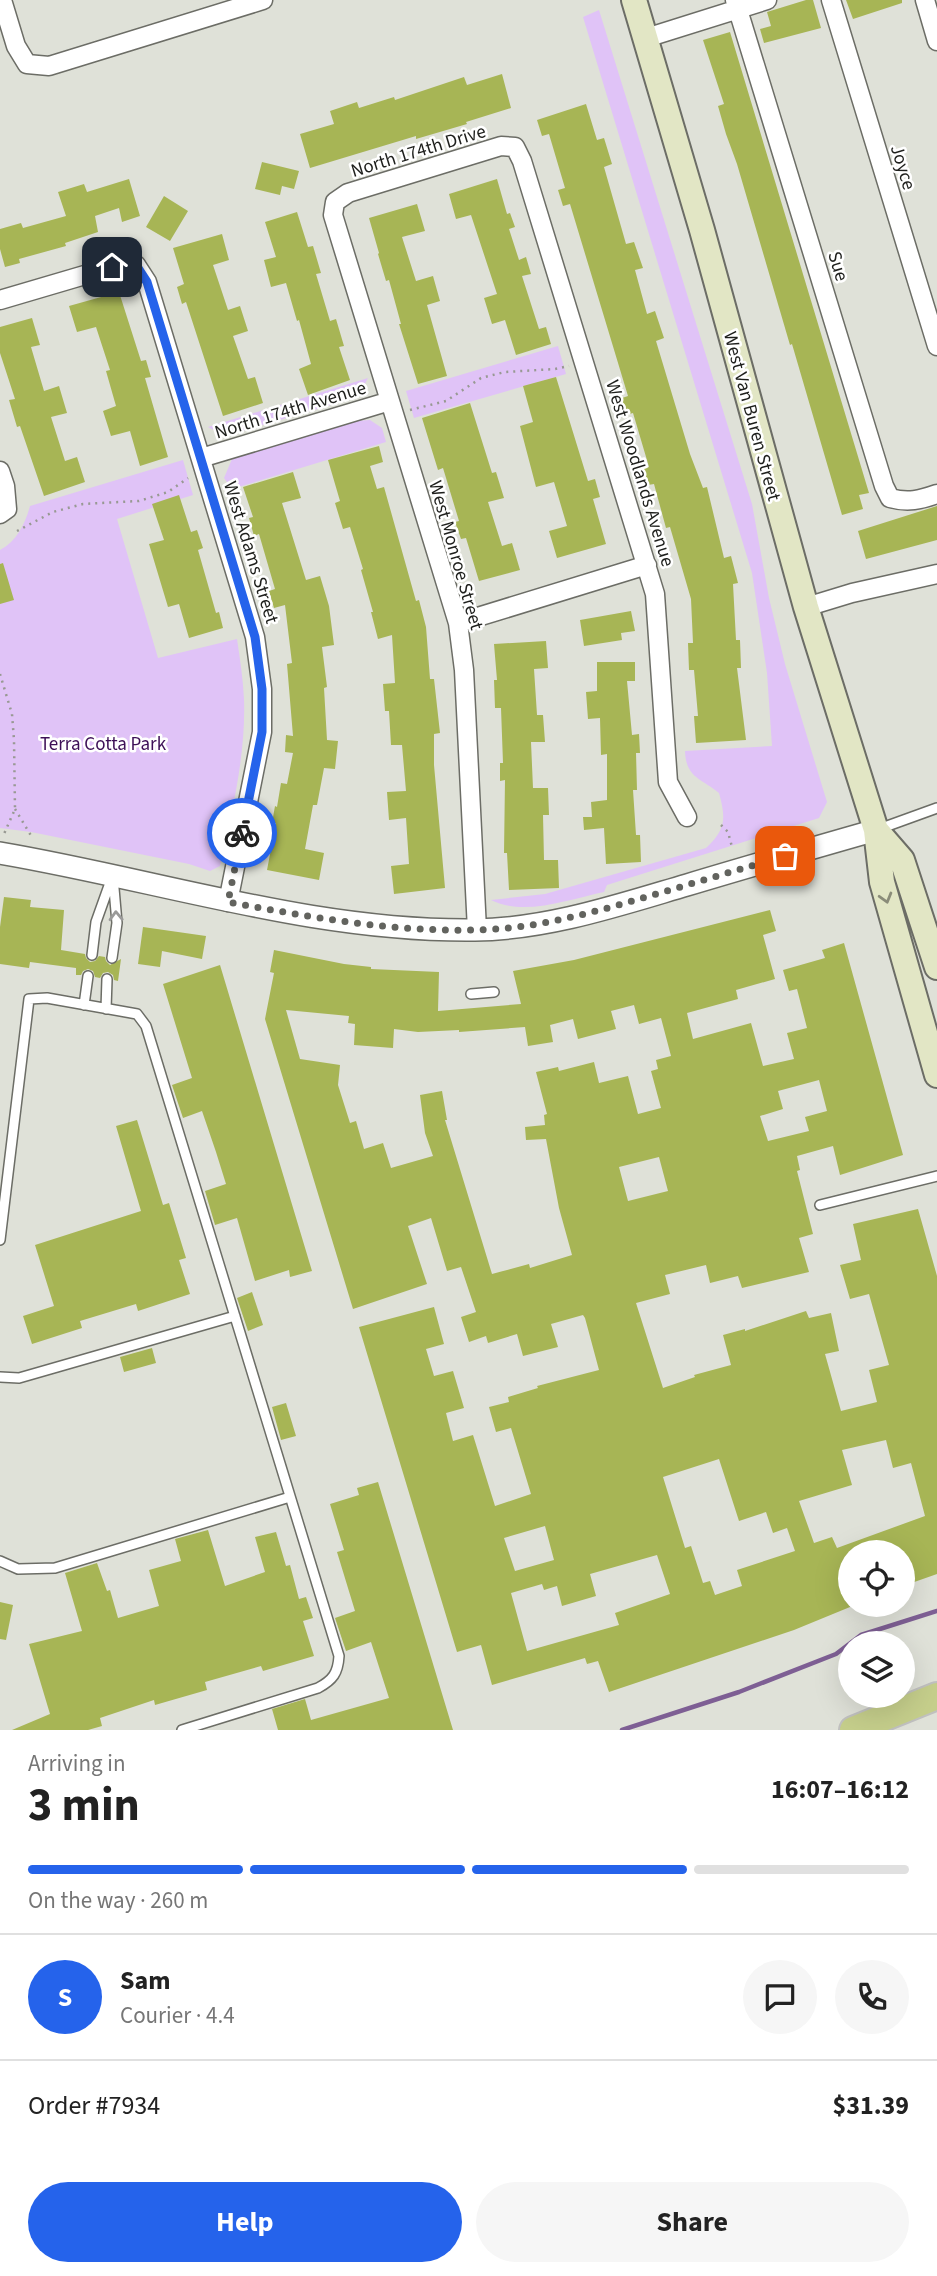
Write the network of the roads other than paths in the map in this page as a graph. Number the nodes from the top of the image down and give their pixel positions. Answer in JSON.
{"nodes":[{"id":1,"x":2,"y":0,"type":"edge"},
{"id":2,"x":263,"y":0,"type":"edge"},
{"id":3,"x":634,"y":0,"type":"edge"},
{"id":4,"x":767,"y":0,"type":"edge"},
{"id":5,"x":831,"y":0,"type":"edge"},
{"id":6,"x":925,"y":0,"type":"edge"},
{"id":7,"x":737,"y":4,"type":"edge"},
{"id":8,"x":646,"y":38,"type":"junction"},
{"id":9,"x":937,"y":41,"type":"edge"},
{"id":10,"x":515,"y":147,"type":"joint"},
{"id":11,"x":335,"y":202,"type":"joint"},
{"id":12,"x":0,"y":300,"type":"edge"},
{"id":13,"x":937,"y":346,"type":"edge"},
{"id":14,"x":390,"y":401,"type":"junction"},
{"id":15,"x":201,"y":458,"type":"junction"},
{"id":16,"x":0,"y":471,"type":"edge"},
{"id":17,"x":937,"y":494,"type":"edge"},
{"id":18,"x":4,"y":512,"type":"edge"},
{"id":19,"x":647,"y":565,"type":"junction"},
{"id":20,"x":937,"y":574,"type":"edge"},
{"id":21,"x":806,"y":607,"type":"junction"},
{"id":22,"x":458,"y":623,"type":"junction"},
{"id":23,"x":937,"y":808,"type":"edge"},
{"id":24,"x":687,"y":817,"type":"dead end"},
{"id":25,"x":876,"y":830,"type":"junction"},
{"id":26,"x":1,"y":846,"type":"edge"},
{"id":27,"x":113,"y":875,"type":"junction"},
{"id":28,"x":228,"y":902,"type":"junction"},
{"id":29,"x":477,"y":930,"type":"junction"},
{"id":30,"x":92,"y":955,"type":"dead end"},
{"id":31,"x":112,"y":958,"type":"dead end"},
{"id":32,"x":937,"y":967,"type":"edge"},
{"id":33,"x":88,"y":976,"type":"dead end"},
{"id":34,"x":107,"y":979,"type":"dead end"},
{"id":35,"x":494,"y":992,"type":"dead end"},
{"id":36,"x":471,"y":994,"type":"dead end"},
{"id":37,"x":84,"y":1005,"type":"junction"},
{"id":38,"x":106,"y":1009,"type":"junction"},
{"id":39,"x":937,"y":1075,"type":"edge"},
{"id":40,"x":937,"y":1176,"type":"edge"},
{"id":41,"x":820,"y":1205,"type":"dead end"},
{"id":42,"x":0,"y":1240,"type":"edge"},
{"id":43,"x":235,"y":1316,"type":"junction"},
{"id":44,"x":0,"y":1377,"type":"edge"},
{"id":45,"x":290,"y":1497,"type":"junction"},
{"id":46,"x":0,"y":1561,"type":"edge"},
{"id":47,"x":937,"y":1696,"type":"edge"},
{"id":48,"x":182,"y":1730,"type":"edge"},
{"id":49,"x":853,"y":1730,"type":"edge"}],
"edges":[{"from":1,"to":2,"type":"street"},
{"from":3,"to":8,"type":"main road","name":"West Van Buren Street"},
{"from":4,"to":7,"type":"street"},
{"from":5,"to":13,"type":"street","name":"Joyce"},
{"from":6,"to":9,"type":"street"},
{"from":7,"to":8,"type":"street"},
{"from":7,"to":17,"type":"street","name":"Sue"},
{"from":8,"to":21,"type":"main road","name":"West Van Buren Street"},
{"from":10,"to":11,"type":"street","name":"North 174th Drive"},
{"from":10,"to":19,"type":"street","name":"West Woodlands Avenue"},
{"from":11,"to":14,"type":"street","name":"West Monroe Street"},
{"from":12,"to":15,"type":"street","name":"West Adams Street"},
{"from":14,"to":15,"type":"street","name":"North 174th Avenue"},
{"from":14,"to":22,"type":"street","name":"West Monroe Street"},
{"from":15,"to":28,"type":"street","name":"West Adams Street"},
{"from":16,"to":18,"type":"street"},
{"from":19,"to":22,"type":"street"},
{"from":19,"to":24,"type":"street","name":"West Woodlands Avenue"},
{"from":20,"to":21,"type":"street"},
{"from":21,"to":25,"type":"main road","name":"West Van Buren Street"},
{"from":22,"to":29,"type":"street","name":"West Monroe Street"},
{"from":23,"to":25,"type":"lane"},
{"from":25,"to":29,"type":"street"},
{"from":25,"to":32,"type":"main road","name":"West Van Buren Street"},
{"from":25,"to":39,"type":"main road","name":"West Van Buren Street","one_way":true},
{"from":26,"to":27,"type":"street"},
{"from":27,"to":28,"type":"street"},
{"from":27,"to":30,"type":"lane"},
{"from":31,"to":27,"type":"lane","one_way":true},
{"from":28,"to":29,"type":"street"},
{"from":33,"to":37,"type":"lane"},
{"from":34,"to":38,"type":"lane"},
{"from":35,"to":36,"type":"lane"},
{"from":37,"to":38,"type":"lane"},
{"from":37,"to":42,"type":"lane"},
{"from":38,"to":43,"type":"lane"},
{"from":40,"to":41,"type":"lane"},
{"from":43,"to":44,"type":"lane"},
{"from":43,"to":45,"type":"lane"},
{"from":45,"to":46,"type":"lane"},
{"from":45,"to":48,"type":"lane"},
{"from":47,"to":49,"type":"main road"}]}
